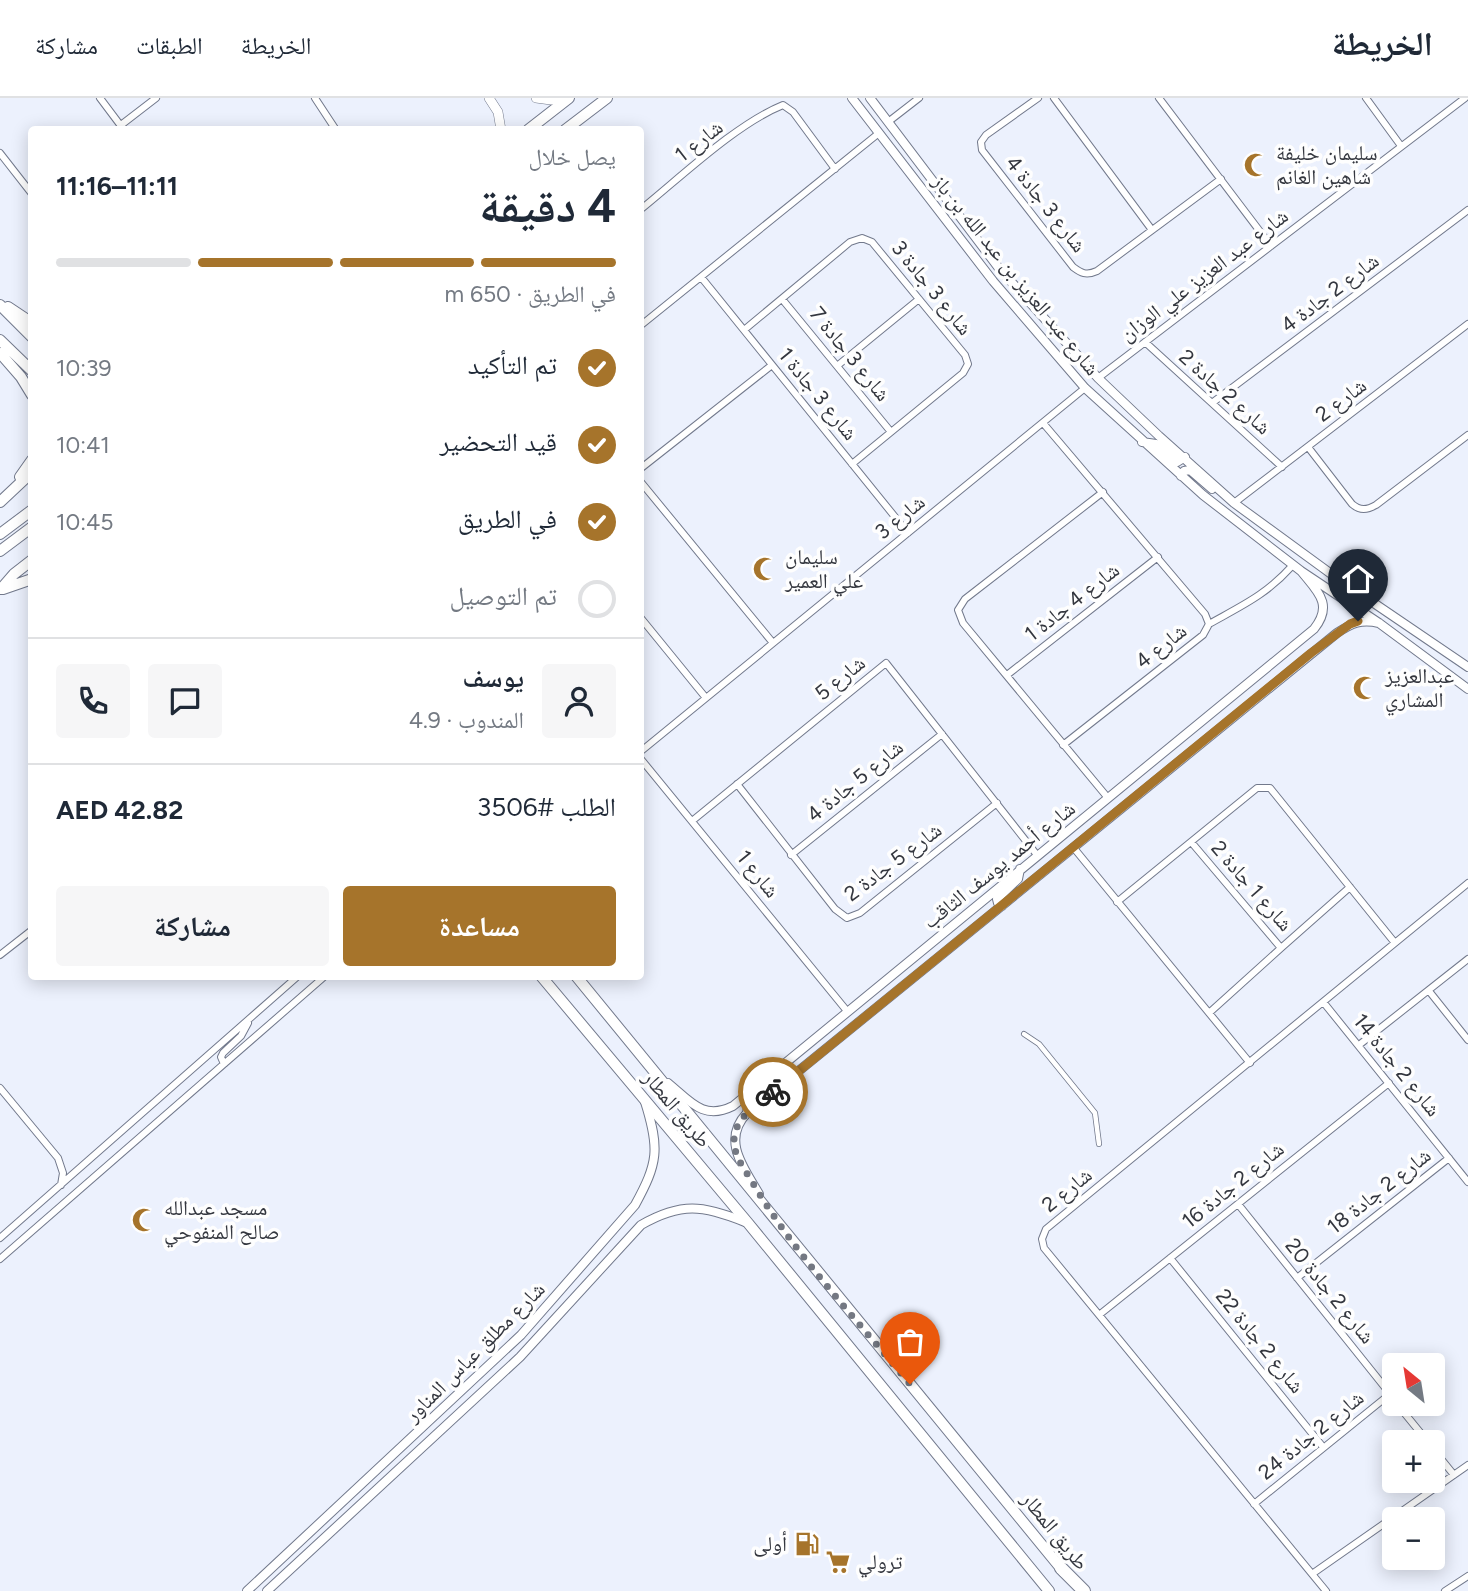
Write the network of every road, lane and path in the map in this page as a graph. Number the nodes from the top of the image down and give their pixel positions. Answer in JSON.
{"nodes":[{"id":1,"x":100,"y":98,"type":"edge"},
{"id":2,"x":156,"y":98,"type":"edge"},
{"id":3,"x":315,"y":98,"type":"edge"},
{"id":4,"x":489,"y":98,"type":"edge"},
{"id":5,"x":536,"y":98,"type":"edge"},
{"id":6,"x":567,"y":98,"type":"edge"},
{"id":7,"x":607,"y":98,"type":"edge"},
{"id":8,"x":852,"y":98,"type":"edge"},
{"id":9,"x":870,"y":98,"type":"edge"},
{"id":10,"x":919,"y":98,"type":"edge"},
{"id":11,"x":1038,"y":98,"type":"edge"},
{"id":12,"x":1054,"y":98,"type":"edge"},
{"id":13,"x":1159,"y":98,"type":"edge"},
{"id":14,"x":1366,"y":98,"type":"edge"},
{"id":15,"x":1465,"y":98,"type":"edge"},
{"id":16,"x":888,"y":122,"type":"junction"},
{"id":17,"x":122,"y":126,"type":"edge"},
{"id":18,"x":124,"y":126,"type":"edge"},
{"id":19,"x":333,"y":126,"type":"edge"},
{"id":20,"x":500,"y":126,"type":"edge"},
{"id":21,"x":533,"y":126,"type":"edge"},
{"id":22,"x":570,"y":126,"type":"edge"},
{"id":23,"x":879,"y":133,"type":"junction"},
{"id":24,"x":1401,"y":146,"type":"junction"},
{"id":25,"x":0,"y":153,"type":"edge"},
{"id":26,"x":835,"y":169,"type":"junction"},
{"id":27,"x":1221,"y":179,"type":"junction"},
{"id":28,"x":28,"y":189,"type":"edge"},
{"id":29,"x":644,"y":207,"type":"edge"},
{"id":30,"x":1468,"y":210,"type":"edge"},
{"id":31,"x":1152,"y":230,"type":"junction"},
{"id":32,"x":964,"y":244,"type":"junction"},
{"id":33,"x":1271,"y":246,"type":"junction"},
{"id":34,"x":998,"y":267,"type":"junction"},
{"id":35,"x":701,"y":277,"type":"junction"},
{"id":36,"x":993,"y":281,"type":"junction"},
{"id":37,"x":782,"y":299,"type":"junction"},
{"id":38,"x":919,"y":299,"type":"junction"},
{"id":39,"x":0,"y":303,"type":"edge"},
{"id":40,"x":1035,"y":309,"type":"junction"},
{"id":41,"x":28,"y":321,"type":"edge"},
{"id":42,"x":644,"y":323,"type":"edge"},
{"id":43,"x":1468,"y":324,"type":"edge"},
{"id":44,"x":744,"y":330,"type":"junction"},
{"id":45,"x":28,"y":333,"type":"edge"},
{"id":46,"x":0,"y":340,"type":"edge"},
{"id":47,"x":1145,"y":342,"type":"junction"},
{"id":48,"x":0,"y":353,"type":"edge"},
{"id":49,"x":772,"y":365,"type":"junction"},
{"id":50,"x":837,"y":366,"type":"junction"},
{"id":51,"x":28,"y":367,"type":"edge"},
{"id":52,"x":1098,"y":378,"type":"junction"},
{"id":53,"x":28,"y":388,"type":"edge"},
{"id":54,"x":1085,"y":388,"type":"junction"},
{"id":55,"x":1212,"y":403,"type":"junction"},
{"id":56,"x":1043,"y":423,"type":"junction"},
{"id":57,"x":891,"y":432,"type":"junction"},
{"id":58,"x":1468,"y":435,"type":"edge"},
{"id":59,"x":1142,"y":442,"type":"junction"},
{"id":60,"x":1308,"y":447,"type":"junction"},
{"id":61,"x":1185,"y":457,"type":"junction"},
{"id":62,"x":852,"y":464,"type":"junction"},
{"id":63,"x":28,"y":465,"type":"edge"},
{"id":64,"x":644,"y":466,"type":"edge"},
{"id":65,"x":1282,"y":467,"type":"junction"},
{"id":66,"x":1181,"y":475,"type":"junction"},
{"id":67,"x":28,"y":476,"type":"edge"},
{"id":68,"x":28,"y":485,"type":"edge"},
{"id":69,"x":644,"y":486,"type":"edge"},
{"id":70,"x":1103,"y":492,"type":"junction"},
{"id":71,"x":1222,"y":492,"type":"junction"},
{"id":72,"x":4,"y":498,"type":"edge"},
{"id":73,"x":1234,"y":503,"type":"junction"},
{"id":74,"x":28,"y":513,"type":"edge"},
{"id":75,"x":28,"y":530,"type":"edge"},
{"id":76,"x":908,"y":533,"type":"junction"},
{"id":77,"x":0,"y":534,"type":"edge"},
{"id":78,"x":0,"y":551,"type":"edge"},
{"id":79,"x":1158,"y":557,"type":"junction"},
{"id":80,"x":28,"y":563,"type":"edge"},
{"id":81,"x":1293,"y":565,"type":"junction"},
{"id":82,"x":1301,"y":571,"type":"junction"},
{"id":83,"x":28,"y":580,"type":"edge"},
{"id":84,"x":1,"y":589,"type":"edge"},
{"id":85,"x":644,"y":622,"type":"edge"},
{"id":86,"x":1379,"y":623,"type":"junction"},
{"id":87,"x":1209,"y":624,"type":"junction"},
{"id":88,"x":1307,"y":635,"type":"junction"},
{"id":89,"x":772,"y":643,"type":"junction"},
{"id":90,"x":1468,"y":667,"type":"edge"},
{"id":91,"x":1291,"y":669,"type":"junction"},
{"id":92,"x":1007,"y":676,"type":"junction"},
{"id":93,"x":1468,"y":689,"type":"edge"},
{"id":94,"x":706,"y":698,"type":"junction"},
{"id":95,"x":942,"y":734,"type":"junction"},
{"id":96,"x":1063,"y":745,"type":"junction"},
{"id":97,"x":644,"y":749,"type":"edge"},
{"id":98,"x":644,"y":763,"type":"edge"},
{"id":99,"x":737,"y":784,"type":"junction"},
{"id":100,"x":1108,"y":798,"type":"junction"},
{"id":101,"x":997,"y":803,"type":"junction"},
{"id":102,"x":692,"y":821,"type":"junction"},
{"id":103,"x":1192,"y":843,"type":"junction"},
{"id":104,"x":1073,"y":847,"type":"junction"},
{"id":105,"x":791,"y":855,"type":"junction"},
{"id":106,"x":1038,"y":855,"type":"junction"},
{"id":107,"x":1020,"y":869,"type":"junction"},
{"id":108,"x":1468,"y":883,"type":"edge"},
{"id":109,"x":1350,"y":887,"type":"junction"},
{"id":110,"x":1117,"y":902,"type":"junction"},
{"id":111,"x":1002,"y":905,"type":"junction"},
{"id":112,"x":28,"y":933,"type":"edge"},
{"id":113,"x":1395,"y":943,"type":"junction"},
{"id":114,"x":1281,"y":948,"type":"junction"},
{"id":115,"x":0,"y":955,"type":"edge"},
{"id":116,"x":1468,"y":959,"type":"edge"},
{"id":117,"x":294,"y":980,"type":"edge"},
{"id":118,"x":320,"y":980,"type":"edge"},
{"id":119,"x":544,"y":980,"type":"edge"},
{"id":120,"x":579,"y":980,"type":"edge"},
{"id":121,"x":1429,"y":991,"type":"junction"},
{"id":122,"x":1324,"y":1003,"type":"junction"},
{"id":123,"x":847,"y":1011,"type":"junction"},
{"id":124,"x":1209,"y":1013,"type":"junction"},
{"id":125,"x":250,"y":1019,"type":"junction"},
{"id":126,"x":1024,"y":1034,"type":"dead end"},
{"id":127,"x":1468,"y":1040,"type":"edge"},
{"id":128,"x":1359,"y":1045,"type":"junction"},
{"id":129,"x":1250,"y":1063,"type":"junction"},
{"id":130,"x":224,"y":1064,"type":"junction"},
{"id":131,"x":647,"y":1065,"type":"junction"},
{"id":132,"x":775,"y":1070,"type":"junction"},
{"id":133,"x":1389,"y":1083,"type":"junction"},
{"id":134,"x":0,"y":1088,"type":"edge"},
{"id":135,"x":644,"y":1100,"type":"junction"},
{"id":136,"x":747,"y":1113,"type":"junction"},
{"id":137,"x":1099,"y":1144,"type":"dead end"},
{"id":138,"x":1449,"y":1158,"type":"junction"},
{"id":139,"x":1468,"y":1182,"type":"edge"},
{"id":140,"x":61,"y":1185,"type":"junction"},
{"id":141,"x":1238,"y":1204,"type":"junction"},
{"id":142,"x":775,"y":1220,"type":"junction"},
{"id":143,"x":748,"y":1223,"type":"junction"},
{"id":144,"x":0,"y":1238,"type":"edge"},
{"id":145,"x":1170,"y":1258,"type":"junction"},
{"id":146,"x":0,"y":1259,"type":"edge"},
{"id":147,"x":584,"y":1264,"type":"junction"},
{"id":148,"x":593,"y":1277,"type":"junction"},
{"id":149,"x":1297,"y":1278,"type":"junction"},
{"id":150,"x":1099,"y":1315,"type":"junction"},
{"id":151,"x":1382,"y":1384,"type":"edge"},
{"id":152,"x":1382,"y":1407,"type":"edge"},
{"id":153,"x":1407,"y":1416,"type":"edge"},
{"id":154,"x":1419,"y":1430,"type":"edge"},
{"id":155,"x":1323,"y":1447,"type":"junction"},
{"id":156,"x":1445,"y":1464,"type":"edge"},
{"id":157,"x":1468,"y":1465,"type":"edge"},
{"id":158,"x":1454,"y":1475,"type":"junction"},
{"id":159,"x":1254,"y":1504,"type":"junction"},
{"id":160,"x":1061,"y":1568,"type":"junction"},
{"id":161,"x":1312,"y":1574,"type":"junction"},
{"id":162,"x":1468,"y":1576,"type":"edge"},
{"id":163,"x":247,"y":1591,"type":"edge"},
{"id":164,"x":267,"y":1591,"type":"edge"},
{"id":165,"x":1049,"y":1591,"type":"edge"},
{"id":166,"x":1079,"y":1591,"type":"edge"},
{"id":167,"x":1084,"y":1591,"type":"edge"},
{"id":168,"x":1326,"y":1591,"type":"edge"},
{"id":169,"x":1445,"y":1591,"type":"edge"}],
"edges":[{"from":1,"to":17,"type":"street"},
{"from":2,"to":18,"type":"street"},
{"from":3,"to":19,"type":"street"},
{"from":4,"to":20,"type":"main road"},
{"from":5,"to":6,"type":"main road"},
{"from":6,"to":21,"type":"highway"},
{"from":7,"to":22,"type":"highway"},
{"from":8,"to":23,"type":"street","name":"شارع عبد العزيز بن عبد الله بن باز"},
{"from":9,"to":16,"type":"street","name":"شارع عبد العزيز بن عبد الله بن باز"},
{"from":10,"to":16,"type":"street"},
{"from":11,"to":31,"type":"street","name":"شارع 3 جادة 4"},
{"from":12,"to":31,"type":"street"},
{"from":13,"to":27,"type":"street"},
{"from":14,"to":24,"type":"street"},
{"from":15,"to":24,"type":"street","name":"شارع عبد العزيز علي الوزان"},
{"from":16,"to":34,"type":"street","name":"شارع عبد العزيز بن عبد الله بن باز"},
{"from":23,"to":26,"type":"street"},
{"from":23,"to":32,"type":"street","name":"شارع عبد العزيز بن عبد الله بن باز"},
{"from":24,"to":33,"type":"street","name":"شارع عبد العزيز علي الوزان"},
{"from":25,"to":28,"type":"street"},
{"from":26,"to":29,"type":"street","name":"شارع 1"},
{"from":26,"to":35,"type":"street"},
{"from":27,"to":31,"type":"street","name":"شارع 3 جادة 4"},
{"from":27,"to":33,"type":"street"},
{"from":30,"to":55,"type":"street","name":"شارع 2 جادة 4"},
{"from":32,"to":34,"type":"street"},
{"from":32,"to":36,"type":"street","name":"شارع عبد العزيز بن عبد الله بن باز"},
{"from":33,"to":47,"type":"street","name":"شارع عبد العزيز علي الوزان"},
{"from":34,"to":40,"type":"street","name":"شارع عبد العزيز بن عبد الله بن باز"},
{"from":35,"to":42,"type":"street"},
{"from":35,"to":44,"type":"street","name":"شارع 3 جادة 1"},
{"from":36,"to":40,"type":"street"},
{"from":36,"to":54,"type":"street","name":"شارع عبد العزيز بن عبد الله بن باز"},
{"from":37,"to":38,"type":"street","name":"شارع 3 جادة 3"},
{"from":37,"to":44,"type":"street","name":"شارع 3 جادة 3"},
{"from":37,"to":50,"type":"street","name":"شارع 3 جادة 7"},
{"from":38,"to":50,"type":"street"},
{"from":38,"to":57,"type":"street","name":"شارع 3 جادة 3"},
{"from":39,"to":41,"type":"highway"},
{"from":39,"to":45,"type":"highway"},
{"from":40,"to":52,"type":"street","name":"شارع عبد العزيز بن عبد الله بن باز"},
{"from":43,"to":60,"type":"street","name":"شارع 2"},
{"from":44,"to":49,"type":"street","name":"شارع 3 جادة 1"},
{"from":46,"to":51,"type":"highway"},
{"from":47,"to":52,"type":"street","name":"شارع عبد العزيز علي الوزان"},
{"from":47,"to":55,"type":"street","name":"شارع 2 جادة 2"},
{"from":48,"to":53,"type":"highway"},
{"from":49,"to":62,"type":"street","name":"شارع 3 جادة 1"},
{"from":49,"to":64,"type":"street"},
{"from":50,"to":57,"type":"street","name":"شارع 3 جادة 7"},
{"from":52,"to":61,"type":"street","name":"شارع عبد العزيز بن عبد الله بن باز"},
{"from":54,"to":56,"type":"street","name":"شارع 3"},
{"from":54,"to":59,"type":"street","name":"شارع عبد العزيز بن عبد الله بن باز"},
{"from":55,"to":65,"type":"street","name":"شارع 2 جادة 2"},
{"from":56,"to":70,"type":"street","name":"شارع 4"},
{"from":56,"to":76,"type":"street","name":"شارع 3"},
{"from":57,"to":62,"type":"street","name":"شارع 3 جادة 3"},
{"from":58,"to":60,"type":"street"},
{"from":59,"to":61,"type":"street"},
{"from":59,"to":66,"type":"street","name":"شارع عبد العزيز بن عبد الله بن باز"},
{"from":60,"to":65,"type":"street","name":"شارع 2"},
{"from":61,"to":71,"type":"street","name":"شارع عبد العزيز بن عبد الله بن باز"},
{"from":62,"to":76,"type":"street","name":"شارع 3 جادة 1"},
{"from":63,"to":72,"type":"highway"},
{"from":65,"to":73,"type":"street","name":"شارع 2"},
{"from":66,"to":71,"type":"street"},
{"from":66,"to":81,"type":"street","name":"شارع عبد العزيز بن عبد الله بن باز"},
{"from":67,"to":72,"type":"highway"},
{"from":68,"to":72,"type":"highway"},
{"from":69,"to":89,"type":"street"},
{"from":70,"to":79,"type":"street","name":"شارع 4"},
{"from":70,"to":92,"type":"street"},
{"from":71,"to":73,"type":"street","name":"شارع عبد العزيز بن عبد الله بن باز"},
{"from":73,"to":90,"type":"street","name":"شارع عبد العزيز بن عبد الله بن باز"},
{"from":74,"to":77,"type":"highway"},
{"from":75,"to":78,"type":"highway"},
{"from":76,"to":89,"type":"street","name":"شارع 3"},
{"from":79,"to":87,"type":"street","name":"شارع 4"},
{"from":79,"to":92,"type":"street","name":"شارع 4 جادة 1"},
{"from":80,"to":84,"type":"highway"},
{"from":81,"to":82,"type":"street","name":"شارع عبد العزيز بن عبد الله بن باز"},
{"from":81,"to":87,"type":"street"},
{"from":82,"to":86,"type":"street","name":"شارع عبد العزيز بن عبد الله بن باز"},
{"from":82,"to":88,"type":"street","name":"شارع أحمد يوسف الثاقب"},
{"from":83,"to":84,"type":"highway"},
{"from":85,"to":94,"type":"street"},
{"from":86,"to":91,"type":"street","name":"شارع أحمد يوسف الثاقب"},
{"from":86,"to":93,"type":"street","name":"شارع عبد العزيز بن عبد الله بن باز"},
{"from":87,"to":96,"type":"street","name":"شارع 4"},
{"from":88,"to":91,"type":"street"},
{"from":88,"to":100,"type":"street","name":"شارع أحمد يوسف الثاقب"},
{"from":89,"to":94,"type":"street","name":"شارع 3"},
{"from":91,"to":104,"type":"street","name":"شارع أحمد يوسف الثاقب"},
{"from":92,"to":96,"type":"street"},
{"from":94,"to":97,"type":"street","name":"شارع 3"},
{"from":95,"to":99,"type":"street","name":"شارع 5"},
{"from":95,"to":101,"type":"street","name":"شارع 5"},
{"from":95,"to":105,"type":"street","name":"شارع 5 جادة 4"},
{"from":96,"to":100,"type":"street"},
{"from":98,"to":102,"type":"street","name":"شارع 1"},
{"from":99,"to":102,"type":"street","name":"شارع 5"},
{"from":99,"to":105,"type":"street","name":"شارع 5 جادة 2"},
{"from":100,"to":106,"type":"street","name":"شارع أحمد يوسف الثاقب"},
{"from":101,"to":105,"type":"street","name":"شارع 5 جادة 2"},
{"from":101,"to":106,"type":"street","name":"شارع 5"},
{"from":102,"to":123,"type":"street","name":"شارع 1"},
{"from":103,"to":109,"type":"street","name":"شارع 1 جادة 2"},
{"from":103,"to":110,"type":"street","name":"شارع 1 جادة 2"},
{"from":103,"to":114,"type":"street","name":"شارع 1 جادة 2"},
{"from":104,"to":110,"type":"street"},
{"from":104,"to":111,"type":"street","name":"شارع أحمد يوسف الثاقب"},
{"from":106,"to":107,"type":"street","name":"شارع أحمد يوسف الثاقب"},
{"from":107,"to":111,"type":"street"},
{"from":107,"to":123,"type":"street","name":"شارع أحمد يوسف الثاقب"},
{"from":108,"to":113,"type":"street","name":"شارع 2"},
{"from":109,"to":113,"type":"street","name":"شارع 1 جادة 2"},
{"from":109,"to":114,"type":"street","name":"شارع 1 جادة 2"},
{"from":110,"to":124,"type":"street"},
{"from":111,"to":136,"type":"street","name":"شارع أحمد يوسف الثاقب"},
{"from":112,"to":115,"type":"street"},
{"from":113,"to":122,"type":"street","name":"شارع 2"},
{"from":114,"to":124,"type":"street"},
{"from":116,"to":121,"type":"street"},
{"from":117,"to":125,"type":"street"},
{"from":118,"to":130,"type":"street"},
{"from":119,"to":135,"type":"highway","name":"طريق المطار"},
{"from":120,"to":131,"type":"highway","name":"طريق المطار"},
{"from":121,"to":127,"type":"street"},
{"from":121,"to":128,"type":"street"},
{"from":122,"to":128,"type":"street","name":"شارع 2 جادة 14"},
{"from":122,"to":129,"type":"street","name":"شارع 2"},
{"from":123,"to":132,"type":"street","name":"شارع أحمد يوسف الثاقب"},
{"from":124,"to":129,"type":"street"},
{"from":125,"to":130,"type":"street"},
{"from":125,"to":140,"type":"street"},
{"from":126,"to":137,"type":"street"},
{"from":128,"to":133,"type":"street","name":"شارع 2 جادة 14"},
{"from":129,"to":150,"type":"street","name":"شارع 2"},
{"from":130,"to":146,"type":"street"},
{"from":131,"to":132,"type":"street","name":"شارع أحمد يوسف الثاقب"},
{"from":131,"to":142,"type":"highway","name":"طريق المطار"},
{"from":132,"to":136,"type":"street"},
{"from":133,"to":138,"type":"street","name":"شارع 2 جادة 14"},
{"from":133,"to":141,"type":"street","name":"شارع 2 جادة 16"},
{"from":134,"to":140,"type":"street"},
{"from":135,"to":143,"type":"highway","name":"طريق المطار"},
{"from":135,"to":147,"type":"street","name":"شارع مطلق عباس المناور"},
{"from":136,"to":142,"type":"street","name":"شارع أحمد يوسف الثاقب"},
{"from":138,"to":139,"type":"street","name":"شارع 2 جادة 14"},
{"from":138,"to":149,"type":"street","name":"شارع 2 جادة 18"},
{"from":140,"to":144,"type":"street"},
{"from":141,"to":145,"type":"street","name":"شارع 2 جادة 16"},
{"from":141,"to":149,"type":"street","name":"شارع 2 جادة 20"},
{"from":142,"to":160,"type":"highway","name":"طريق المطار"},
{"from":143,"to":148,"type":"street","name":"شارع مطلق عباس المناور"},
{"from":143,"to":165,"type":"highway","name":"طريق المطار"},
{"from":145,"to":150,"type":"street","name":"شارع 2 جادة 16"},
{"from":145,"to":155,"type":"street","name":"شارع 2 جادة 22"},
{"from":147,"to":148,"type":"street"},
{"from":147,"to":163,"type":"street","name":"شارع مطلق عباس المناور"},
{"from":148,"to":164,"type":"street","name":"شارع مطلق عباس المناور"},
{"from":149,"to":151,"type":"street","name":"شارع 2 جادة 20"},
{"from":150,"to":159,"type":"street","name":"شارع 2"},
{"from":152,"to":155,"type":"street","name":"شارع 2 جادة 24"},
{"from":153,"to":154,"type":"street","name":"شارع 2 جادة 20"},
{"from":155,"to":159,"type":"street","name":"شارع 2 جادة 24"},
{"from":156,"to":158,"type":"street"},
{"from":157,"to":158,"type":"street"},
{"from":158,"to":161,"type":"street"},
{"from":159,"to":161,"type":"street","name":"شارع 2"},
{"from":160,"to":166,"type":"highway","name":"طريق المطار"},
{"from":160,"to":167,"type":"highway"},
{"from":161,"to":168,"type":"street","name":"شارع 2"},
{"from":162,"to":169,"type":"street"}]}
